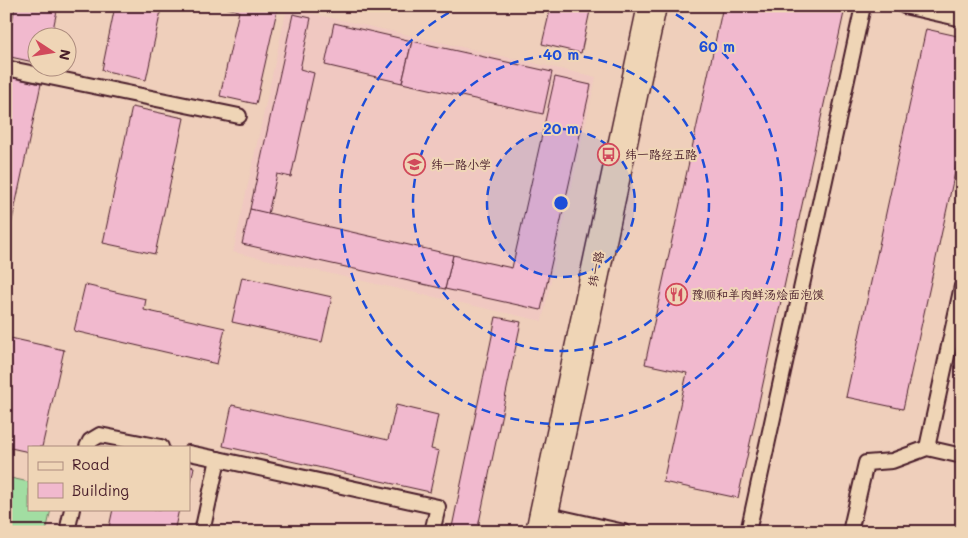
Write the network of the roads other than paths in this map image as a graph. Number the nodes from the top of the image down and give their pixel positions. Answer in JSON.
{"nodes":[{"id":1,"x":652,"y":6,"type":"edge"},
{"id":2,"x":863,"y":6,"type":"edge"},
{"id":3,"x":904,"y":6,"type":"edge"},
{"id":4,"x":962,"y":19,"type":"edge"},
{"id":5,"x":6,"y":68,"type":"edge"},
{"id":6,"x":239,"y":116,"type":"dead end"},
{"id":7,"x":962,"y":286,"type":"edge"},
{"id":8,"x":88,"y":446,"type":"edge"},
{"id":9,"x":156,"y":446,"type":"edge"},
{"id":10,"x":927,"y":448,"type":"junction"},
{"id":11,"x":190,"y":452,"type":"edge"},
{"id":12,"x":962,"y":456,"type":"edge"},
{"id":13,"x":218,"y":459,"type":"junction"},
{"id":14,"x":72,"y":510,"type":"edge"},
{"id":15,"x":542,"y":523,"type":"edge"},
{"id":16,"x":67,"y":532,"type":"edge"},
{"id":17,"x":202,"y":532,"type":"edge"},
{"id":18,"x":432,"y":532,"type":"edge"},
{"id":19,"x":624,"y":532,"type":"edge"},
{"id":20,"x":748,"y":532,"type":"edge"},
{"id":21,"x":850,"y":532,"type":"edge"}],
"edges":[{"from":1,"to":15,"type":"street","name":"纬一路"},
{"from":2,"to":20,"type":"lane"},
{"from":3,"to":4,"type":"lane"},
{"from":5,"to":6,"type":"lane"},
{"from":7,"to":10,"type":"lane"},
{"from":8,"to":9,"type":"lane"},
{"from":10,"to":12,"type":"lane"},
{"from":10,"to":21,"type":"lane"},
{"from":11,"to":13,"type":"lane"},
{"from":13,"to":17,"type":"lane"},
{"from":13,"to":18,"type":"lane"},
{"from":14,"to":16,"type":"lane"},
{"from":15,"to":19,"type":"lane"}]}
